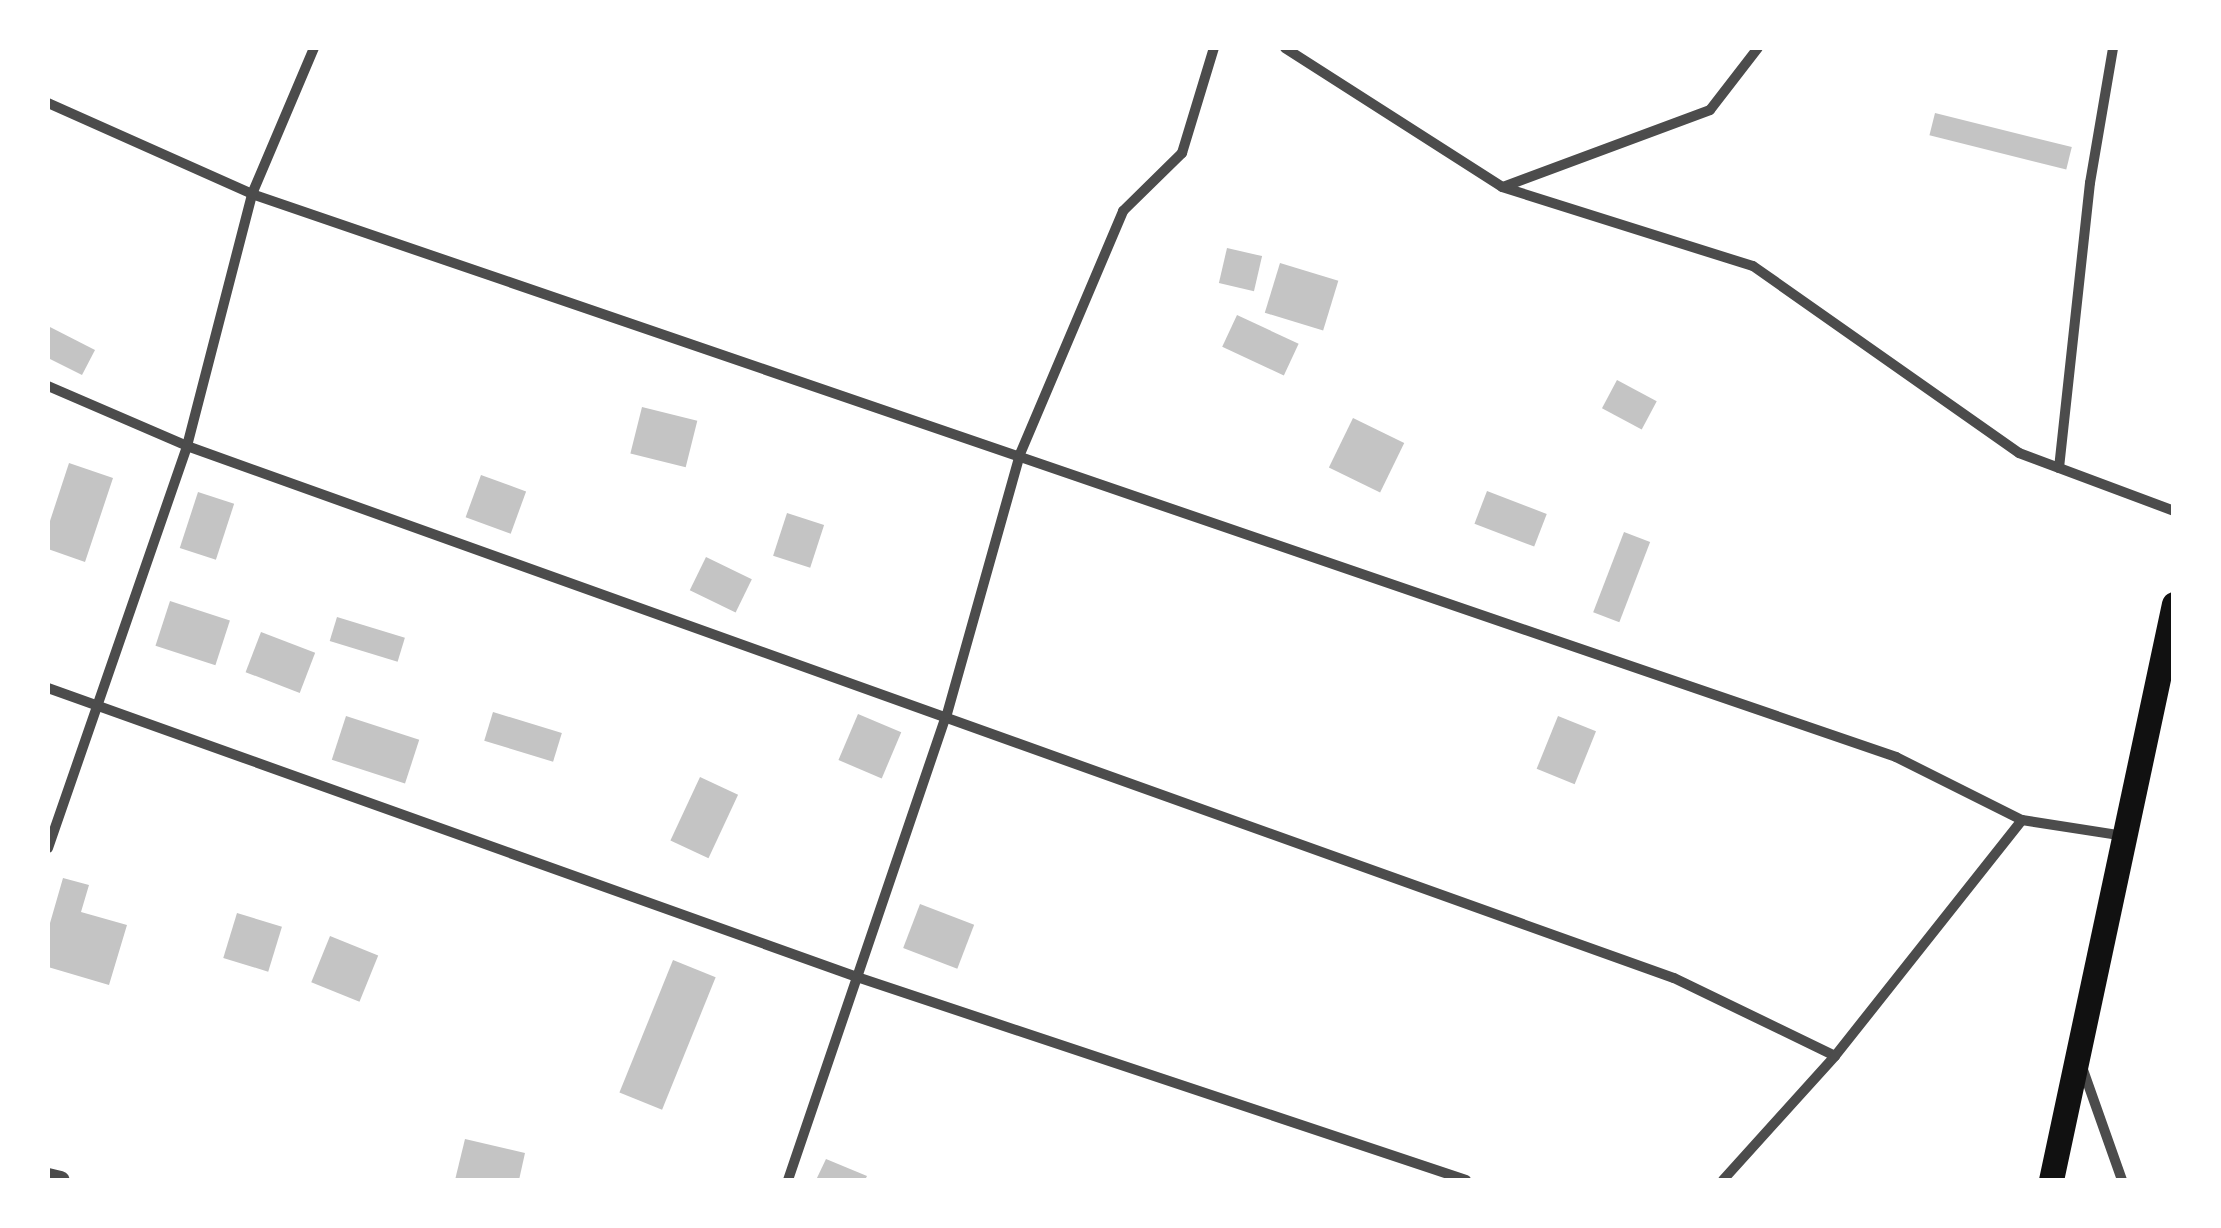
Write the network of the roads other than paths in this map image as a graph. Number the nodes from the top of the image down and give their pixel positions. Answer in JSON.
{"nodes":[{"id":1,"x":314,"y":48,"type":"edge"},
{"id":2,"x":1214,"y":48,"type":"edge"},
{"id":3,"x":1285,"y":48,"type":"edge"},
{"id":4,"x":1758,"y":48,"type":"edge"},
{"id":5,"x":2113,"y":48,"type":"edge"},
{"id":6,"x":48,"y":103,"type":"edge"},
{"id":7,"x":1502,"y":188,"type":"junction"},
{"id":8,"x":252,"y":194,"type":"junction"},
{"id":9,"x":48,"y":386,"type":"edge"},
{"id":10,"x":186,"y":446,"type":"junction"},
{"id":11,"x":1020,"y":454,"type":"junction"},
{"id":12,"x":2059,"y":468,"type":"junction"},
{"id":13,"x":2174,"y":511,"type":"edge"},
{"id":14,"x":2174,"y":604,"type":"edge"},
{"id":15,"x":48,"y":688,"type":"edge"},
{"id":16,"x":96,"y":709,"type":"junction"},
{"id":17,"x":948,"y":714,"type":"junction"},
{"id":18,"x":2022,"y":820,"type":"junction"},
{"id":19,"x":2125,"y":836,"type":"junction"},
{"id":20,"x":48,"y":848,"type":"edge"},
{"id":21,"x":857,"y":978,"type":"junction"},
{"id":22,"x":1834,"y":1056,"type":"junction"},
{"id":23,"x":2078,"y":1056,"type":"junction"},
{"id":24,"x":48,"y":1177,"type":"edge"},
{"id":25,"x":61,"y":1180,"type":"edge"},
{"id":26,"x":788,"y":1180,"type":"edge"},
{"id":27,"x":1466,"y":1180,"type":"edge"},
{"id":28,"x":1723,"y":1180,"type":"edge"},
{"id":29,"x":2052,"y":1180,"type":"edge"},
{"id":30,"x":2122,"y":1180,"type":"edge"}],
"edges":[{"from":1,"to":8,"type":"street"},
{"from":2,"to":11,"type":"street"},
{"from":3,"to":7,"type":"street"},
{"from":4,"to":7,"type":"street"},
{"from":5,"to":12,"type":"street"},
{"from":6,"to":8,"type":"street"},
{"from":7,"to":12,"type":"street"},
{"from":8,"to":10,"type":"street"},
{"from":8,"to":11,"type":"street"},
{"from":9,"to":10,"type":"street"},
{"from":10,"to":16,"type":"street"},
{"from":10,"to":17,"type":"street"},
{"from":11,"to":17,"type":"street"},
{"from":11,"to":18,"type":"street"},
{"from":12,"to":13,"type":"street"},
{"from":14,"to":19,"type":"main road"},
{"from":15,"to":16,"type":"street"},
{"from":16,"to":20,"type":"street"},
{"from":16,"to":21,"type":"street"},
{"from":17,"to":21,"type":"street"},
{"from":17,"to":22,"type":"street"},
{"from":18,"to":19,"type":"street"},
{"from":18,"to":22,"type":"street"},
{"from":19,"to":23,"type":"main road"},
{"from":21,"to":26,"type":"street"},
{"from":21,"to":27,"type":"street"},
{"from":22,"to":28,"type":"street"},
{"from":23,"to":29,"type":"main road"},
{"from":23,"to":30,"type":"street"},
{"from":24,"to":25,"type":"street"}]}
